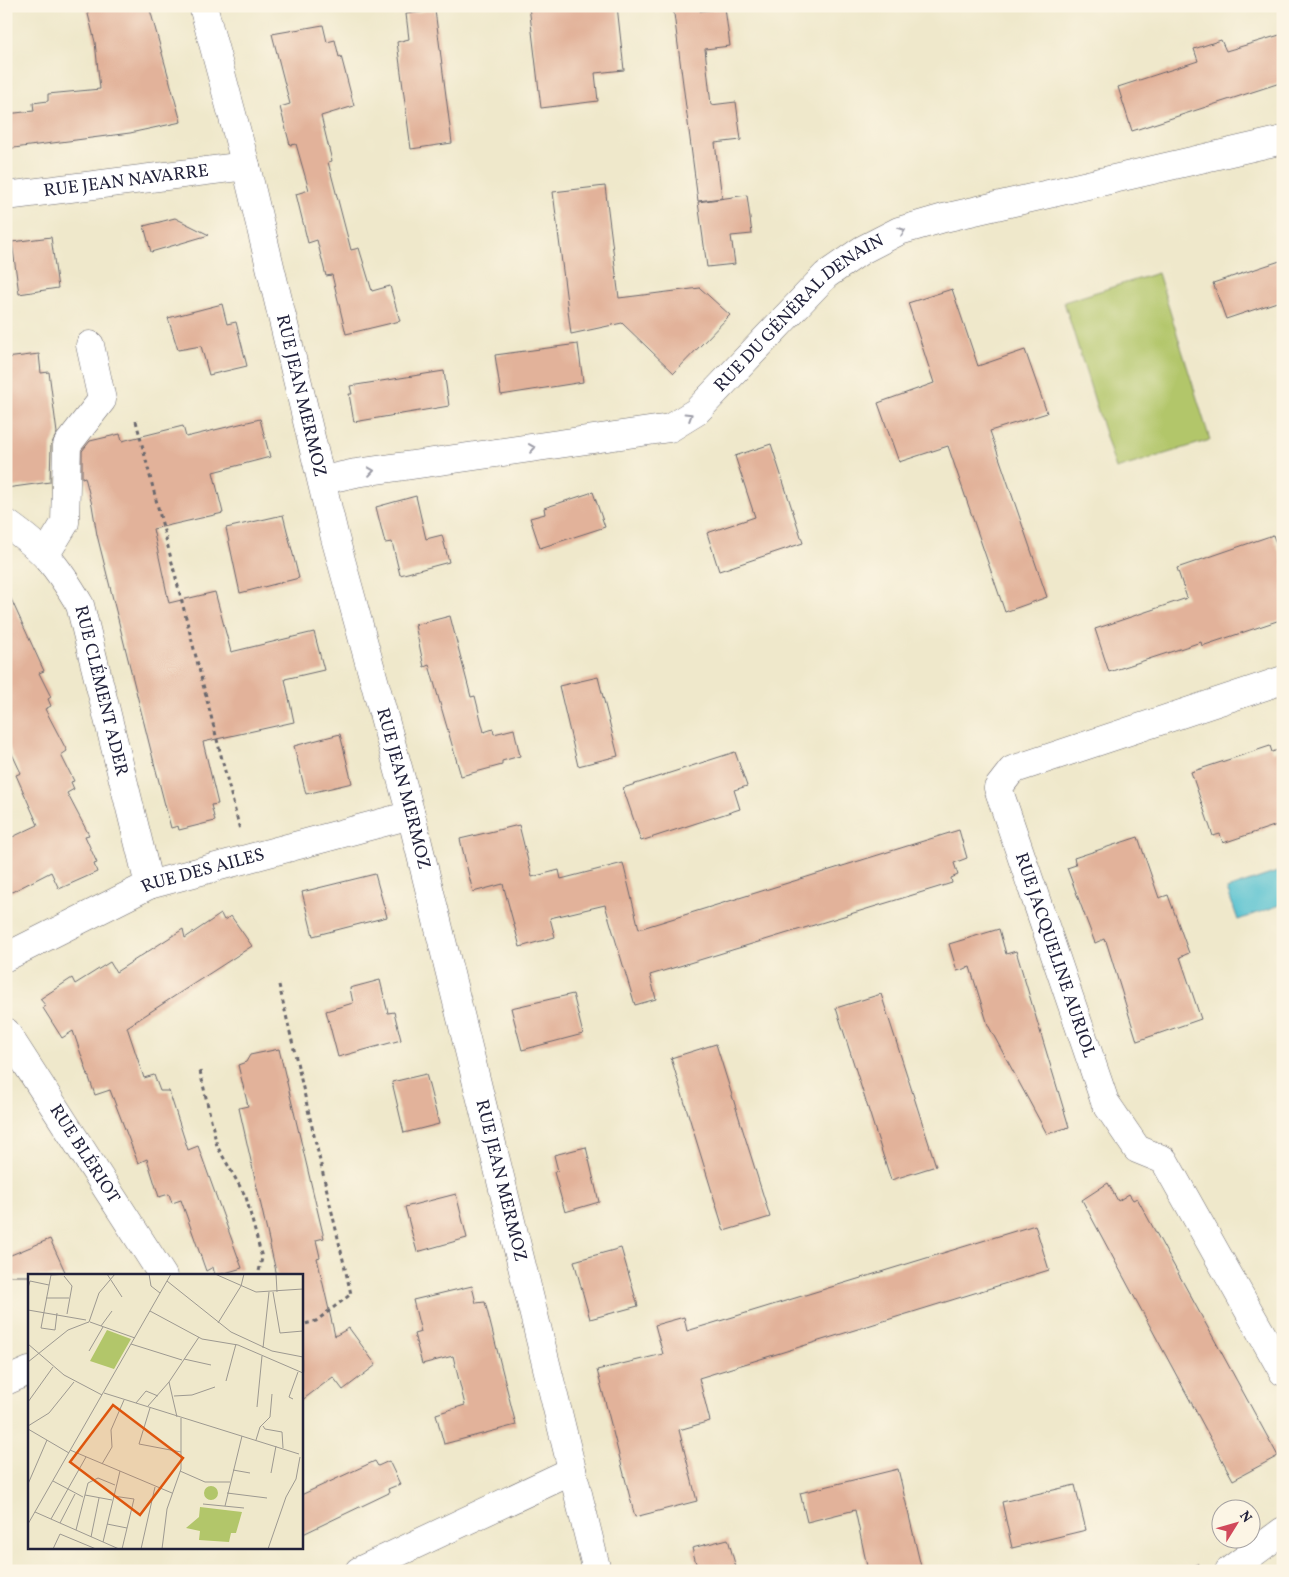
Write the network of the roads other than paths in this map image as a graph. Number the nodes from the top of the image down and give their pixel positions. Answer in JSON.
{"nodes":[{"id":1,"x":203,"y":6,"type":"edge"},
{"id":2,"x":1283,"y":140,"type":"edge"},
{"id":3,"x":246,"y":166,"type":"junction"},
{"id":4,"x":6,"y":196,"type":"edge"},
{"id":5,"x":90,"y":345,"type":"dead end"},
{"id":6,"x":323,"y":480,"type":"junction"},
{"id":7,"x":6,"y":523,"type":"edge"},
{"id":8,"x":46,"y":554,"type":"junction"},
{"id":9,"x":1283,"y":680,"type":"edge"},
{"id":10,"x":411,"y":815,"type":"junction"},
{"id":11,"x":149,"y":885,"type":"junction"},
{"id":12,"x":6,"y":957,"type":"edge"},
{"id":13,"x":6,"y":1032,"type":"edge"},
{"id":14,"x":161,"y":1274,"type":"edge"},
{"id":15,"x":28,"y":1371,"type":"edge"},
{"id":16,"x":1283,"y":1372,"type":"edge"},
{"id":17,"x":6,"y":1381,"type":"edge"},
{"id":18,"x":572,"y":1471,"type":"junction"},
{"id":19,"x":1283,"y":1531,"type":"edge"},
{"id":20,"x":359,"y":1571,"type":"edge"},
{"id":21,"x":597,"y":1571,"type":"edge"},
{"id":22,"x":1229,"y":1571,"type":"edge"}],
"edges":[{"from":1,"to":3,"type":"street","name":"RUE JEAN MERMOZ"},
{"from":6,"to":2,"type":"street","name":"RUE DU GÉNÉRAL DENAIN","one_way":true},
{"from":3,"to":4,"type":"street","name":"RUE JEAN NAVARRE"},
{"from":3,"to":6,"type":"street","name":"RUE JEAN MERMOZ"},
{"from":5,"to":8,"type":"street"},
{"from":6,"to":10,"type":"street","name":"RUE JEAN MERMOZ"},
{"from":7,"to":8,"type":"street","name":"RUE CLÉMENT ADER"},
{"from":8,"to":11,"type":"street","name":"RUE CLÉMENT ADER"},
{"from":9,"to":16,"type":"street","name":"RUE JACQUELINE AURIOL"},
{"from":10,"to":11,"type":"street","name":"RUE DES AILES"},
{"from":10,"to":18,"type":"street","name":"RUE JEAN MERMOZ"},
{"from":11,"to":12,"type":"street","name":"RUE DES AILES"},
{"from":13,"to":14,"type":"street","name":"RUE BLÉRIOT"},
{"from":15,"to":17,"type":"street"},
{"from":18,"to":20,"type":"street"},
{"from":18,"to":21,"type":"street","name":"RUE JEAN MERMOZ"},
{"from":19,"to":22,"type":"street"}]}
